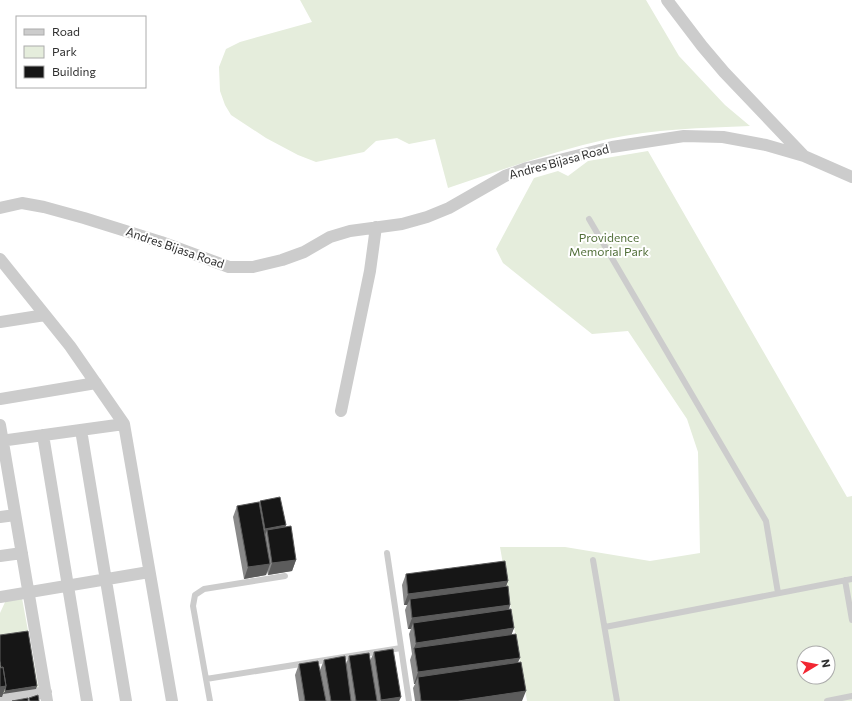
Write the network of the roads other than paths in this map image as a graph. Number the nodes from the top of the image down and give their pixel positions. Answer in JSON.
{"nodes":[{"id":1,"x":667,"y":0,"type":"edge"},
{"id":2,"x":804,"y":156,"type":"junction"},
{"id":3,"x":852,"y":177,"type":"edge"},
{"id":4,"x":0,"y":208,"type":"edge"},
{"id":5,"x":589,"y":220,"type":"dead end"},
{"id":6,"x":376,"y":227,"type":"junction"},
{"id":7,"x":0,"y":259,"type":"edge"},
{"id":8,"x":45,"y":315,"type":"junction"},
{"id":9,"x":0,"y":322,"type":"edge"},
{"id":10,"x":96,"y":383,"type":"junction"},
{"id":11,"x":0,"y":399,"type":"edge"},
{"id":12,"x":341,"y":411,"type":"dead end"},
{"id":13,"x":124,"y":424,"type":"junction"},
{"id":14,"x":0,"y":425,"type":"edge"},
{"id":15,"x":81,"y":430,"type":"junction"},
{"id":16,"x":43,"y":435,"type":"junction"},
{"id":17,"x":1,"y":441,"type":"edge"},
{"id":18,"x":15,"y":515,"type":"junction"},
{"id":19,"x":0,"y":518,"type":"edge"},
{"id":20,"x":22,"y":553,"type":"junction"},
{"id":21,"x":387,"y":553,"type":"dead end"},
{"id":22,"x":0,"y":556,"type":"edge"},
{"id":23,"x":593,"y":560,"type":"dead end"},
{"id":24,"x":149,"y":572,"type":"junction"},
{"id":25,"x":285,"y":576,"type":"dead end"},
{"id":26,"x":105,"y":579,"type":"junction"},
{"id":27,"x":852,"y":579,"type":"edge"},
{"id":28,"x":845,"y":580,"type":"junction"},
{"id":29,"x":67,"y":585,"type":"junction"},
{"id":30,"x":29,"y":591,"type":"junction"},
{"id":31,"x":778,"y":593,"type":"junction"},
{"id":32,"x":1,"y":599,"type":"edge"},
{"id":33,"x":852,"y":620,"type":"edge"},
{"id":34,"x":605,"y":627,"type":"junction"},
{"id":35,"x":401,"y":648,"type":"junction"},
{"id":36,"x":206,"y":680,"type":"junction"},
{"id":37,"x":47,"y":696,"type":"edge"},
{"id":38,"x":852,"y":696,"type":"edge"},
{"id":39,"x":0,"y":700,"type":"edge"},
{"id":40,"x":87,"y":701,"type":"edge"},
{"id":41,"x":126,"y":701,"type":"edge"},
{"id":42,"x":172,"y":701,"type":"edge"},
{"id":43,"x":210,"y":701,"type":"edge"},
{"id":44,"x":409,"y":701,"type":"edge"},
{"id":45,"x":617,"y":701,"type":"edge"},
{"id":46,"x":827,"y":701,"type":"edge"}],
"edges":[{"from":1,"to":2,"type":"street"},
{"from":2,"to":3,"type":"street","name":"Andres Bijasa Road"},
{"from":2,"to":6,"type":"street","name":"Andres Bijasa Road"},
{"from":4,"to":6,"type":"street","name":"Andres Bijasa Road"},
{"from":5,"to":31,"type":"lane"},
{"from":6,"to":12,"type":"street"},
{"from":7,"to":8,"type":"street"},
{"from":8,"to":9,"type":"street"},
{"from":8,"to":10,"type":"street"},
{"from":10,"to":11,"type":"street"},
{"from":10,"to":13,"type":"street"},
{"from":13,"to":15,"type":"street"},
{"from":13,"to":24,"type":"street"},
{"from":14,"to":17,"type":"street"},
{"from":15,"to":16,"type":"street"},
{"from":15,"to":26,"type":"street"},
{"from":16,"to":17,"type":"street"},
{"from":16,"to":29,"type":"street"},
{"from":17,"to":18,"type":"street"},
{"from":18,"to":19,"type":"street"},
{"from":18,"to":20,"type":"street"},
{"from":20,"to":22,"type":"street"},
{"from":20,"to":30,"type":"street"},
{"from":21,"to":35,"type":"lane"},
{"from":23,"to":34,"type":"lane"},
{"from":24,"to":26,"type":"street"},
{"from":24,"to":42,"type":"street"},
{"from":25,"to":36,"type":"lane"},
{"from":26,"to":29,"type":"street"},
{"from":26,"to":41,"type":"street"},
{"from":27,"to":28,"type":"lane"},
{"from":28,"to":31,"type":"lane"},
{"from":28,"to":33,"type":"lane"},
{"from":29,"to":30,"type":"street"},
{"from":29,"to":40,"type":"street"},
{"from":30,"to":32,"type":"street"},
{"from":30,"to":37,"type":"street"},
{"from":31,"to":34,"type":"lane"},
{"from":34,"to":45,"type":"lane"},
{"from":35,"to":36,"type":"lane"},
{"from":35,"to":44,"type":"lane"},
{"from":36,"to":43,"type":"lane"},
{"from":37,"to":39,"type":"street"},
{"from":38,"to":46,"type":"lane"}]}
